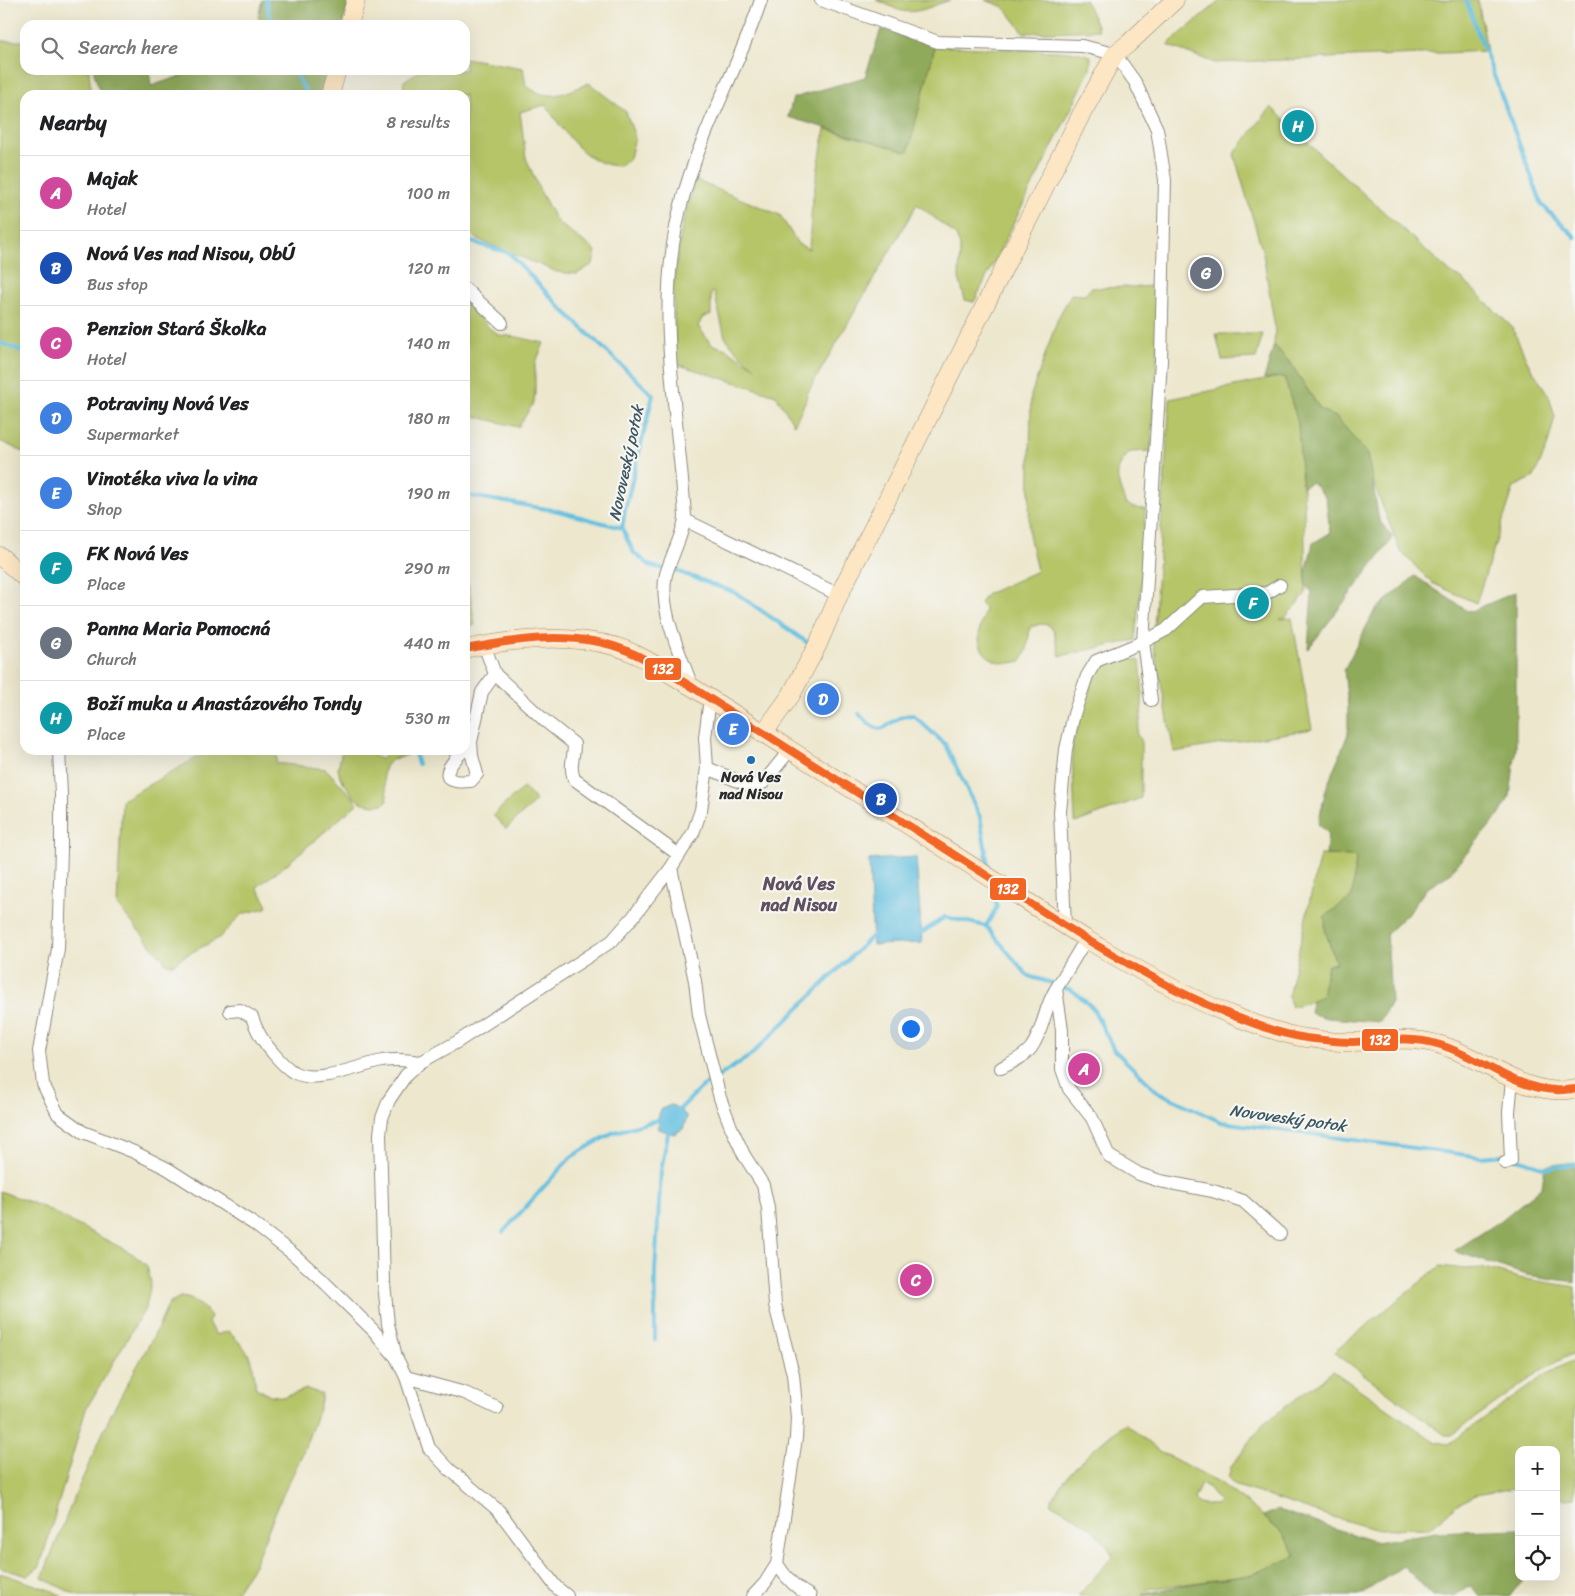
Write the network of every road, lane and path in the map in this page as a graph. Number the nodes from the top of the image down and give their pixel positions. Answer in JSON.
{"nodes":[{"id":1,"x":356,"y":0,"type":"edge"},
{"id":2,"x":761,"y":0,"type":"edge"},
{"id":3,"x":821,"y":0,"type":"edge"},
{"id":4,"x":1175,"y":0,"type":"edge"},
{"id":5,"x":350,"y":20,"type":"edge"},
{"id":6,"x":1115,"y":54,"type":"junction"},
{"id":7,"x":336,"y":75,"type":"edge"},
{"id":8,"x":331,"y":90,"type":"edge"},
{"id":9,"x":470,"y":294,"type":"edge"},
{"id":10,"x":502,"y":323,"type":"dead end"},
{"id":11,"x":685,"y":520,"type":"junction"},
{"id":12,"x":0,"y":556,"type":"edge"},
{"id":13,"x":20,"y":574,"type":"edge"},
{"id":14,"x":1280,"y":585,"type":"dead end"},
{"id":15,"x":840,"y":595,"type":"junction"},
{"id":16,"x":1143,"y":642,"type":"junction"},
{"id":17,"x":484,"y":645,"type":"junction"},
{"id":18,"x":470,"y":648,"type":"edge"},
{"id":19,"x":495,"y":674,"type":"junction"},
{"id":20,"x":692,"y":687,"type":"junction"},
{"id":21,"x":710,"y":699,"type":"junction"},
{"id":22,"x":1151,"y":700,"type":"dead end"},
{"id":23,"x":763,"y":734,"type":"junction"},
{"id":24,"x":470,"y":736,"type":"edge"},
{"id":25,"x":790,"y":750,"type":"junction"},
{"id":26,"x":58,"y":755,"type":"edge"},
{"id":27,"x":707,"y":768,"type":"junction"},
{"id":28,"x":679,"y":855,"type":"junction"},
{"id":29,"x":671,"y":868,"type":"junction"},
{"id":30,"x":1065,"y":926,"type":"junction"},
{"id":31,"x":1086,"y":940,"type":"junction"},
{"id":32,"x":1056,"y":989,"type":"junction"},
{"id":33,"x":230,"y":1011,"type":"dead end"},
{"id":34,"x":421,"y":1062,"type":"junction"},
{"id":35,"x":1001,"y":1068,"type":"dead end"},
{"id":36,"x":1512,"y":1080,"type":"junction"},
{"id":37,"x":1575,"y":1090,"type":"edge"},
{"id":38,"x":1505,"y":1163,"type":"dead end"},
{"id":39,"x":1280,"y":1234,"type":"dead end"},
{"id":40,"x":388,"y":1324,"type":"junction"},
{"id":41,"x":373,"y":1330,"type":"junction"},
{"id":42,"x":396,"y":1357,"type":"junction"},
{"id":43,"x":406,"y":1377,"type":"junction"},
{"id":44,"x":497,"y":1408,"type":"dead end"},
{"id":45,"x":776,"y":1564,"type":"junction"},
{"id":46,"x":568,"y":1596,"type":"edge"},
{"id":47,"x":753,"y":1596,"type":"edge"},
{"id":48,"x":810,"y":1596,"type":"edge"}],
"edges":[{"from":1,"to":5,"type":"street"},
{"from":2,"to":11,"type":"street"},
{"from":3,"to":6,"type":"street"},
{"from":4,"to":6,"type":"street"},
{"from":6,"to":15,"type":"street"},
{"from":6,"to":16,"type":"street"},
{"from":7,"to":8,"type":"street"},
{"from":9,"to":10,"type":"street"},
{"from":11,"to":15,"type":"street"},
{"from":11,"to":20,"type":"street"},
{"from":12,"to":13,"type":"street"},
{"from":14,"to":16,"type":"street"},
{"from":15,"to":23,"type":"street"},
{"from":16,"to":22,"type":"street"},
{"from":16,"to":30,"type":"street"},
{"from":17,"to":18,"type":"street"},
{"from":17,"to":19,"type":"street"},
{"from":17,"to":20,"type":"street"},
{"from":19,"to":24,"type":"street"},
{"from":19,"to":28,"type":"street"},
{"from":20,"to":21,"type":"street"},
{"from":21,"to":23,"type":"street"},
{"from":21,"to":27,"type":"street"},
{"from":23,"to":25,"type":"street"},
{"from":25,"to":27,"type":"street"},
{"from":25,"to":30,"type":"street"},
{"from":26,"to":41,"type":"street"},
{"from":27,"to":28,"type":"street"},
{"from":28,"to":29,"type":"street"},
{"from":29,"to":34,"type":"street"},
{"from":29,"to":45,"type":"street"},
{"from":30,"to":31,"type":"street"},
{"from":31,"to":32,"type":"street"},
{"from":31,"to":36,"type":"street"},
{"from":32,"to":35,"type":"street"},
{"from":32,"to":39,"type":"street"},
{"from":33,"to":34,"type":"street"},
{"from":34,"to":40,"type":"street"},
{"from":36,"to":37,"type":"street"},
{"from":36,"to":38,"type":"street"},
{"from":40,"to":41,"type":"street"},
{"from":40,"to":42,"type":"street"},
{"from":41,"to":42,"type":"street"},
{"from":42,"to":43,"type":"street"},
{"from":43,"to":44,"type":"street"},
{"from":43,"to":46,"type":"street"},
{"from":45,"to":47,"type":"street"},
{"from":45,"to":48,"type":"street"}]}
